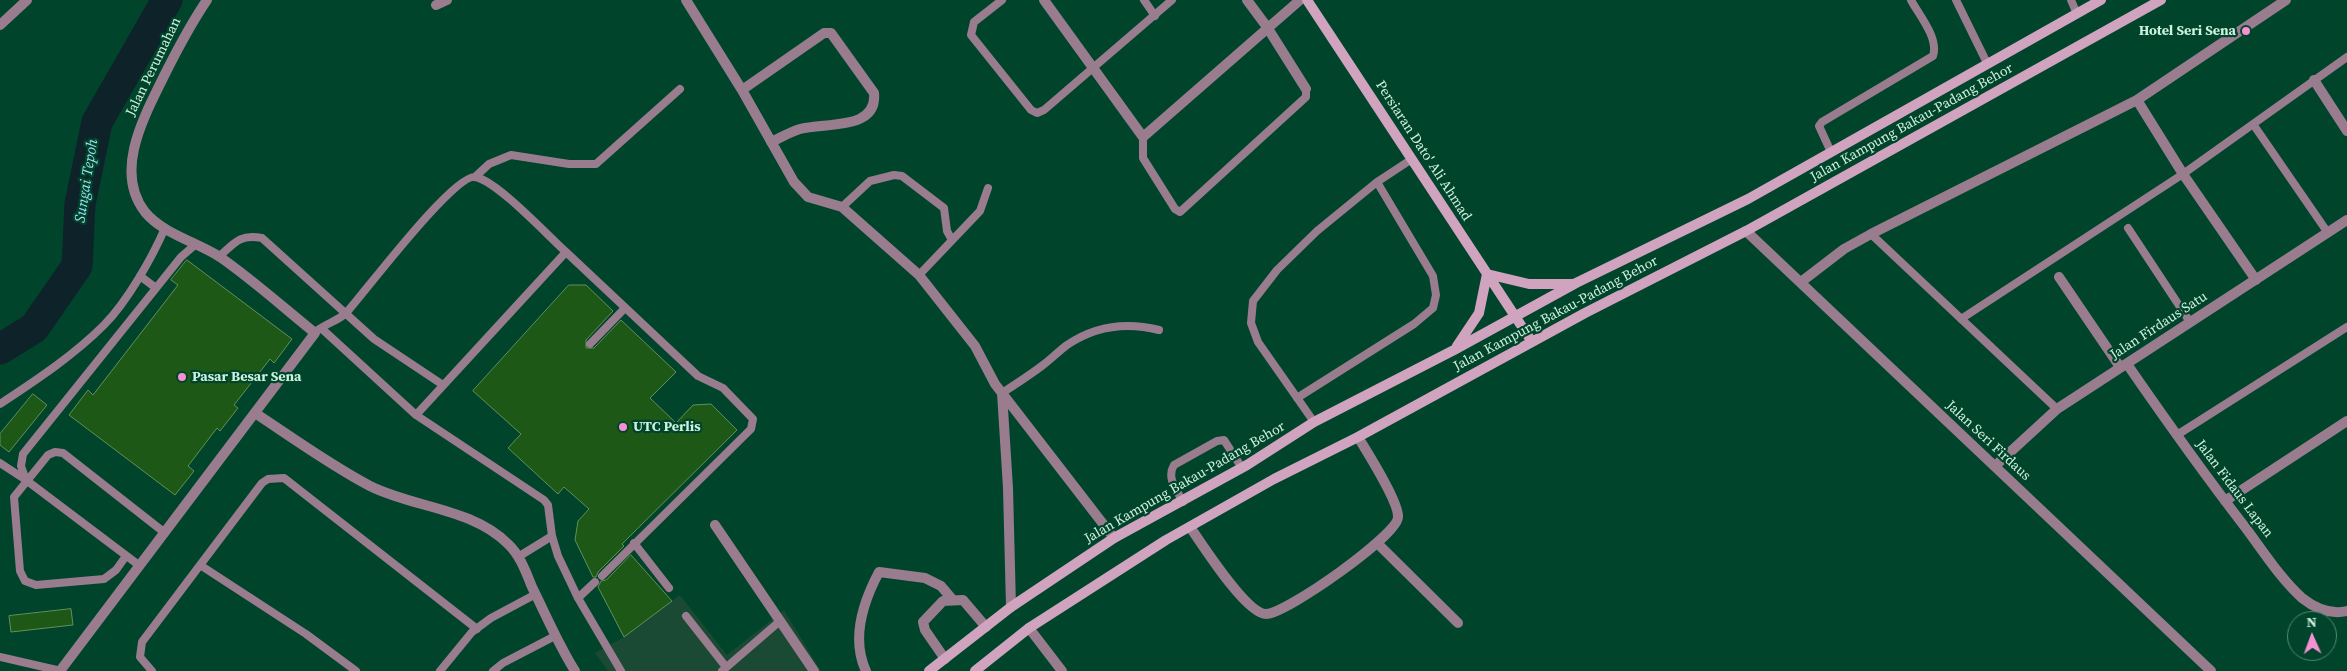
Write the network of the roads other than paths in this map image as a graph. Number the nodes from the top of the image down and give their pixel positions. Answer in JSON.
{"nodes":[{"id":1,"x":27,"y":0,"type":"edge"},
{"id":2,"x":207,"y":0,"type":"edge"},
{"id":3,"x":447,"y":0,"type":"edge"},
{"id":4,"x":686,"y":0,"type":"edge"},
{"id":5,"x":1002,"y":0,"type":"edge"},
{"id":6,"x":1044,"y":0,"type":"edge"},
{"id":7,"x":1144,"y":0,"type":"edge"},
{"id":8,"x":1172,"y":0,"type":"edge"},
{"id":9,"x":1247,"y":0,"type":"edge"},
{"id":10,"x":1300,"y":0,"type":"edge"},
{"id":11,"x":1308,"y":0,"type":"edge"},
{"id":12,"x":1911,"y":0,"type":"edge"},
{"id":13,"x":1956,"y":0,"type":"edge"},
{"id":14,"x":2071,"y":0,"type":"edge"},
{"id":15,"x":2101,"y":0,"type":"edge"},
{"id":16,"x":2161,"y":0,"type":"edge"},
{"id":17,"x":2286,"y":0,"type":"edge"},
{"id":18,"x":436,"y":5,"type":"dead end"},
{"id":19,"x":2077,"y":14,"type":"junction"},
{"id":20,"x":1155,"y":16,"type":"junction"},
{"id":21,"x":0,"y":25,"type":"edge"},
{"id":22,"x":1267,"y":27,"type":"junction"},
{"id":23,"x":2347,"y":57,"type":"edge"},
{"id":24,"x":1988,"y":63,"type":"junction"},
{"id":25,"x":1093,"y":68,"type":"junction"},
{"id":26,"x":2314,"y":80,"type":"junction"},
{"id":27,"x":680,"y":89,"type":"dead end"},
{"id":28,"x":1306,"y":89,"type":"joint"},
{"id":29,"x":742,"y":90,"type":"junction"},
{"id":30,"x":2137,"y":100,"type":"junction"},
{"id":31,"x":2253,"y":124,"type":"junction"},
{"id":32,"x":2347,"y":131,"type":"edge"},
{"id":33,"x":1143,"y":137,"type":"junction"},
{"id":34,"x":771,"y":142,"type":"junction"},
{"id":35,"x":1831,"y":152,"type":"junction"},
{"id":36,"x":1412,"y":159,"type":"junction"},
{"id":37,"x":2183,"y":174,"type":"junction"},
{"id":38,"x":475,"y":177,"type":"junction"},
{"id":39,"x":1377,"y":182,"type":"junction"},
{"id":40,"x":988,"y":188,"type":"dead end"},
{"id":41,"x":842,"y":207,"type":"junction"},
{"id":42,"x":2347,"y":220,"type":"edge"},
{"id":43,"x":165,"y":228,"type":"junction"},
{"id":44,"x":2128,"y":228,"type":"dead end"},
{"id":45,"x":1746,"y":231,"type":"junction"},
{"id":46,"x":2328,"y":233,"type":"junction"},
{"id":47,"x":1871,"y":234,"type":"junction"},
{"id":48,"x":952,"y":240,"type":"junction"},
{"id":49,"x":196,"y":244,"type":"junction"},
{"id":50,"x":566,"y":252,"type":"junction"},
{"id":51,"x":219,"y":257,"type":"junction"},
{"id":52,"x":1487,"y":274,"type":"junction"},
{"id":53,"x":919,"y":275,"type":"junction"},
{"id":54,"x":140,"y":276,"type":"junction"},
{"id":55,"x":2059,"y":277,"type":"dead end"},
{"id":56,"x":2256,"y":280,"type":"junction"},
{"id":57,"x":1800,"y":282,"type":"junction"},
{"id":58,"x":1576,"y":283,"type":"junction"},
{"id":59,"x":156,"y":288,"type":"junction"},
{"id":60,"x":625,"y":308,"type":"junction"},
{"id":61,"x":346,"y":314,"type":"junction"},
{"id":62,"x":1514,"y":316,"type":"junction"},
{"id":63,"x":1961,"y":319,"type":"junction"},
{"id":64,"x":2190,"y":322,"type":"junction"},
{"id":65,"x":2347,"y":328,"type":"edge"},
{"id":66,"x":1159,"y":330,"type":"dead end"},
{"id":67,"x":318,"y":331,"type":"junction"},
{"id":68,"x":1532,"y":342,"type":"junction"},
{"id":69,"x":590,"y":344,"type":"dead end"},
{"id":70,"x":1454,"y":350,"type":"junction"},
{"id":71,"x":2124,"y":366,"type":"junction"},
{"id":72,"x":443,"y":385,"type":"junction"},
{"id":73,"x":1002,"y":393,"type":"junction"},
{"id":74,"x":1297,"y":398,"type":"junction"},
{"id":75,"x":0,"y":404,"type":"edge"},
{"id":76,"x":2057,"y":409,"type":"junction"},
{"id":77,"x":255,"y":413,"type":"junction"},
{"id":78,"x":416,"y":415,"type":"junction"},
{"id":79,"x":2347,"y":421,"type":"edge"},
{"id":80,"x":1314,"y":422,"type":"junction"},
{"id":81,"x":2176,"y":435,"type":"junction"},
{"id":82,"x":1358,"y":436,"type":"junction"},
{"id":83,"x":0,"y":463,"type":"edge"},
{"id":84,"x":1995,"y":466,"type":"junction"},
{"id":85,"x":1242,"y":468,"type":"junction"},
{"id":86,"x":26,"y":480,"type":"junction"},
{"id":87,"x":2225,"y":501,"type":"junction"},
{"id":88,"x":1183,"y":502,"type":"junction"},
{"id":89,"x":715,"y":525,"type":"dead end"},
{"id":90,"x":1190,"y":527,"type":"junction"},
{"id":91,"x":165,"y":533,"type":"junction"},
{"id":92,"x":552,"y":536,"type":"junction"},
{"id":93,"x":1114,"y":538,"type":"junction"},
{"id":94,"x":634,"y":543,"type":"junction"},
{"id":95,"x":1377,"y":543,"type":"junction"},
{"id":96,"x":126,"y":556,"type":"junction"},
{"id":97,"x":518,"y":557,"type":"junction"},
{"id":98,"x":200,"y":565,"type":"junction"},
{"id":99,"x":140,"y":566,"type":"junction"},
{"id":100,"x":602,"y":576,"type":"dead end"},
{"id":101,"x":595,"y":582,"type":"dead end"},
{"id":102,"x":669,"y":588,"type":"dead end"},
{"id":103,"x":536,"y":594,"type":"junction"},
{"id":104,"x":578,"y":598,"type":"junction"},
{"id":105,"x":952,"y":599,"type":"junction"},
{"id":106,"x":1011,"y":608,"type":"junction"},
{"id":107,"x":2347,"y":611,"type":"edge"},
{"id":108,"x":686,"y":616,"type":"dead end"},
{"id":109,"x":780,"y":621,"type":"junction"},
{"id":110,"x":1458,"y":624,"type":"dead end"},
{"id":111,"x":986,"y":627,"type":"junction"},
{"id":112,"x":1029,"y":628,"type":"junction"},
{"id":113,"x":477,"y":629,"type":"junction"},
{"id":114,"x":555,"y":636,"type":"junction"},
{"id":115,"x":0,"y":657,"type":"edge"},
{"id":116,"x":945,"y":659,"type":"junction"},
{"id":117,"x":724,"y":669,"type":"edge"},
{"id":118,"x":61,"y":671,"type":"edge"},
{"id":119,"x":152,"y":671,"type":"edge"},
{"id":120,"x":356,"y":671,"type":"edge"},
{"id":121,"x":440,"y":671,"type":"edge"},
{"id":122,"x":493,"y":671,"type":"edge"},
{"id":123,"x":575,"y":671,"type":"edge"},
{"id":124,"x":621,"y":671,"type":"edge"},
{"id":125,"x":814,"y":671,"type":"edge"},
{"id":126,"x":866,"y":671,"type":"edge"},
{"id":127,"x":930,"y":671,"type":"edge"},
{"id":128,"x":975,"y":671,"type":"edge"},
{"id":129,"x":1062,"y":671,"type":"edge"},
{"id":130,"x":2211,"y":671,"type":"edge"}],
"edges":[{"from":1,"to":21,"type":"street"},
{"from":2,"to":43,"type":"street","name":"Jalan Perumahan"},
{"from":3,"to":18,"type":"street"},
{"from":4,"to":29,"type":"street"},
{"from":5,"to":25,"type":"lane"},
{"from":6,"to":25,"type":"street"},
{"from":7,"to":20,"type":"lane"},
{"from":8,"to":20,"type":"lane"},
{"from":9,"to":22,"type":"street"},
{"from":10,"to":22,"type":"street"},
{"from":11,"to":36,"type":"street","name":"Persiaran Dato' Ali Ahmad"},
{"from":12,"to":35,"type":"lane"},
{"from":13,"to":24,"type":"lane"},
{"from":14,"to":19,"type":"lane"},
{"from":15,"to":19,"type":"street","name":"Jalan Kampung Bakau-Padang Behor"},
{"from":16,"to":45,"type":"street","name":"Jalan Kampung Bakau-Padang Behor"},
{"from":17,"to":30,"type":"street"},
{"from":19,"to":24,"type":"street","name":"Jalan Kampung Bakau-Padang Behor"},
{"from":20,"to":25,"type":"lane"},
{"from":22,"to":28,"type":"street"},
{"from":22,"to":33,"type":"street"},
{"from":23,"to":26,"type":"lane"},
{"from":24,"to":35,"type":"street","name":"Jalan Kampung Bakau-Padang Behor"},
{"from":25,"to":33,"type":"street"},
{"from":26,"to":31,"type":"lane"},
{"from":26,"to":32,"type":"street"},
{"from":27,"to":38,"type":"lane"},
{"from":28,"to":33,"type":"lane"},
{"from":29,"to":34,"type":"street"},
{"from":29,"to":34,"type":"street"},
{"from":30,"to":37,"type":"street"},
{"from":30,"to":47,"type":"street"},
{"from":31,"to":37,"type":"lane"},
{"from":31,"to":46,"type":"lane"},
{"from":34,"to":41,"type":"street"},
{"from":35,"to":58,"type":"street","name":"Jalan Kampung Bakau-Padang Behor"},
{"from":36,"to":39,"type":"lane"},
{"from":36,"to":52,"type":"street","name":"Persiaran Dato' Ali Ahmad"},
{"from":37,"to":56,"type":"street"},
{"from":37,"to":63,"type":"lane"},
{"from":38,"to":50,"type":"lane"},
{"from":38,"to":61,"type":"lane"},
{"from":39,"to":74,"type":"lane"},
{"from":39,"to":74,"type":"lane"},
{"from":40,"to":48,"type":"lane"},
{"from":41,"to":48,"type":"lane"},
{"from":41,"to":53,"type":"street"},
{"from":42,"to":46,"type":"street","name":"Jalan Firdaus Satu"},
{"from":43,"to":49,"type":"street","name":"Jalan Perumahan"},
{"from":43,"to":54,"type":"lane"},
{"from":44,"to":64,"type":"lane"},
{"from":45,"to":57,"type":"street","name":"Jalan Seri Firdaus"},
{"from":45,"to":68,"type":"street","name":"Jalan Kampung Bakau-Padang Behor"},
{"from":46,"to":56,"type":"street","name":"Jalan Firdaus Satu"},
{"from":47,"to":57,"type":"street"},
{"from":47,"to":63,"type":"lane"},
{"from":48,"to":53,"type":"lane"},
{"from":49,"to":51,"type":"street","name":"Jalan Perumahan"},
{"from":49,"to":59,"type":"lane"},
{"from":50,"to":60,"type":"lane"},
{"from":50,"to":72,"type":"lane"},
{"from":51,"to":61,"type":"lane"},
{"from":51,"to":67,"type":"street","name":"Jalan Perumahan"},
{"from":52,"to":58,"type":"street"},
{"from":52,"to":62,"type":"street","name":"Persiaran Dato' Ali Ahmad"},
{"from":52,"to":70,"type":"street"},
{"from":53,"to":73,"type":"street"},
{"from":54,"to":59,"type":"lane"},
{"from":54,"to":75,"type":"lane"},
{"from":55,"to":71,"type":"street","name":"Jalan Fidaus Lapan"},
{"from":56,"to":64,"type":"street","name":"Jalan Firdaus Satu"},
{"from":57,"to":84,"type":"street","name":"Jalan Seri Firdaus"},
{"from":58,"to":62,"type":"street","name":"Jalan Kampung Bakau-Padang Behor"},
{"from":59,"to":86,"type":"lane"},
{"from":60,"to":69,"type":"lane"},
{"from":60,"to":94,"type":"lane"},
{"from":61,"to":67,"type":"lane"},
{"from":61,"to":72,"type":"lane"},
{"from":62,"to":68,"type":"street","name":"Persiaran Dato' Ali Ahmad"},
{"from":62,"to":70,"type":"street","name":"Jalan Kampung Bakau-Padang Behor"},
{"from":63,"to":76,"type":"lane"},
{"from":64,"to":71,"type":"street","name":"Jalan Firdaus Satu"},
{"from":65,"to":81,"type":"lane"},
{"from":66,"to":73,"type":"lane"},
{"from":67,"to":77,"type":"street"},
{"from":67,"to":78,"type":"lane"},
{"from":68,"to":82,"type":"street","name":"Jalan Kampung Bakau-Padang Behor"},
{"from":70,"to":80,"type":"street","name":"Jalan Kampung Bakau-Padang Behor"},
{"from":71,"to":76,"type":"street","name":"Jalan Firdaus Satu"},
{"from":71,"to":81,"type":"street","name":"Jalan Fidaus Lapan"},
{"from":72,"to":78,"type":"lane"},
{"from":73,"to":93,"type":"street"},
{"from":73,"to":106,"type":"street"},
{"from":74,"to":80,"type":"lane"},
{"from":76,"to":84,"type":"street","name":"Jalan Firdaus Satu"},
{"from":77,"to":91,"type":"street"},
{"from":77,"to":97,"type":"street"},
{"from":78,"to":92,"type":"lane"},
{"from":79,"to":87,"type":"street"},
{"from":80,"to":85,"type":"street","name":"Jalan Kampung Bakau-Padang Behor"},
{"from":81,"to":87,"type":"street","name":"Jalan Fidaus Lapan"},
{"from":82,"to":90,"type":"street","name":"Jalan Kampung Bakau-Padang Behor"},
{"from":82,"to":95,"type":"street"},
{"from":83,"to":86,"type":"lane"},
{"from":84,"to":130,"type":"street","name":"Jalan Seri Firdaus"},
{"from":85,"to":88,"type":"street","name":"Jalan Kampung Bakau-Padang Behor"},
{"from":85,"to":88,"type":"lane"},
{"from":86,"to":91,"type":"lane"},
{"from":86,"to":96,"type":"lane"},
{"from":86,"to":96,"type":"lane"},
{"from":87,"to":107,"type":"street","name":"Jalan Fidaus Lapan"},
{"from":88,"to":93,"type":"street","name":"Jalan Kampung Bakau-Padang Behor"},
{"from":89,"to":109,"type":"street"},
{"from":90,"to":95,"type":"street"},
{"from":90,"to":112,"type":"street","name":"Jalan Kampung Bakau-Padang Behor"},
{"from":91,"to":99,"type":"street"},
{"from":92,"to":97,"type":"lane"},
{"from":92,"to":104,"type":"lane"},
{"from":93,"to":106,"type":"street","name":"Jalan Kampung Bakau-Padang Behor"},
{"from":94,"to":100,"type":"lane"},
{"from":94,"to":102,"type":"lane"},
{"from":95,"to":110,"type":"street"},
{"from":96,"to":99,"type":"lane"},
{"from":97,"to":103,"type":"street"},
{"from":98,"to":113,"type":"lane"},
{"from":98,"to":119,"type":"lane"},
{"from":98,"to":120,"type":"lane"},
{"from":99,"to":118,"type":"street"},
{"from":101,"to":104,"type":"lane"},
{"from":103,"to":113,"type":"lane"},
{"from":103,"to":114,"type":"street"},
{"from":104,"to":124,"type":"lane"},
{"from":105,"to":111,"type":"street"},
{"from":105,"to":116,"type":"street"},
{"from":105,"to":126,"type":"street"},
{"from":106,"to":111,"type":"street","name":"Jalan Kampung Bakau-Padang Behor"},
{"from":108,"to":117,"type":"lane"},
{"from":109,"to":117,"type":"lane"},
{"from":109,"to":125,"type":"street"},
{"from":111,"to":116,"type":"street","name":"Jalan Kampung Bakau-Padang Behor"},
{"from":112,"to":128,"type":"street","name":"Jalan Kampung Bakau-Padang Behor"},
{"from":112,"to":129,"type":"street"},
{"from":113,"to":121,"type":"lane"},
{"from":114,"to":122,"type":"lane"},
{"from":114,"to":123,"type":"street"},
{"from":115,"to":118,"type":"lane"},
{"from":116,"to":127,"type":"street","name":"Jalan Kampung Bakau-Padang Behor"}]}
